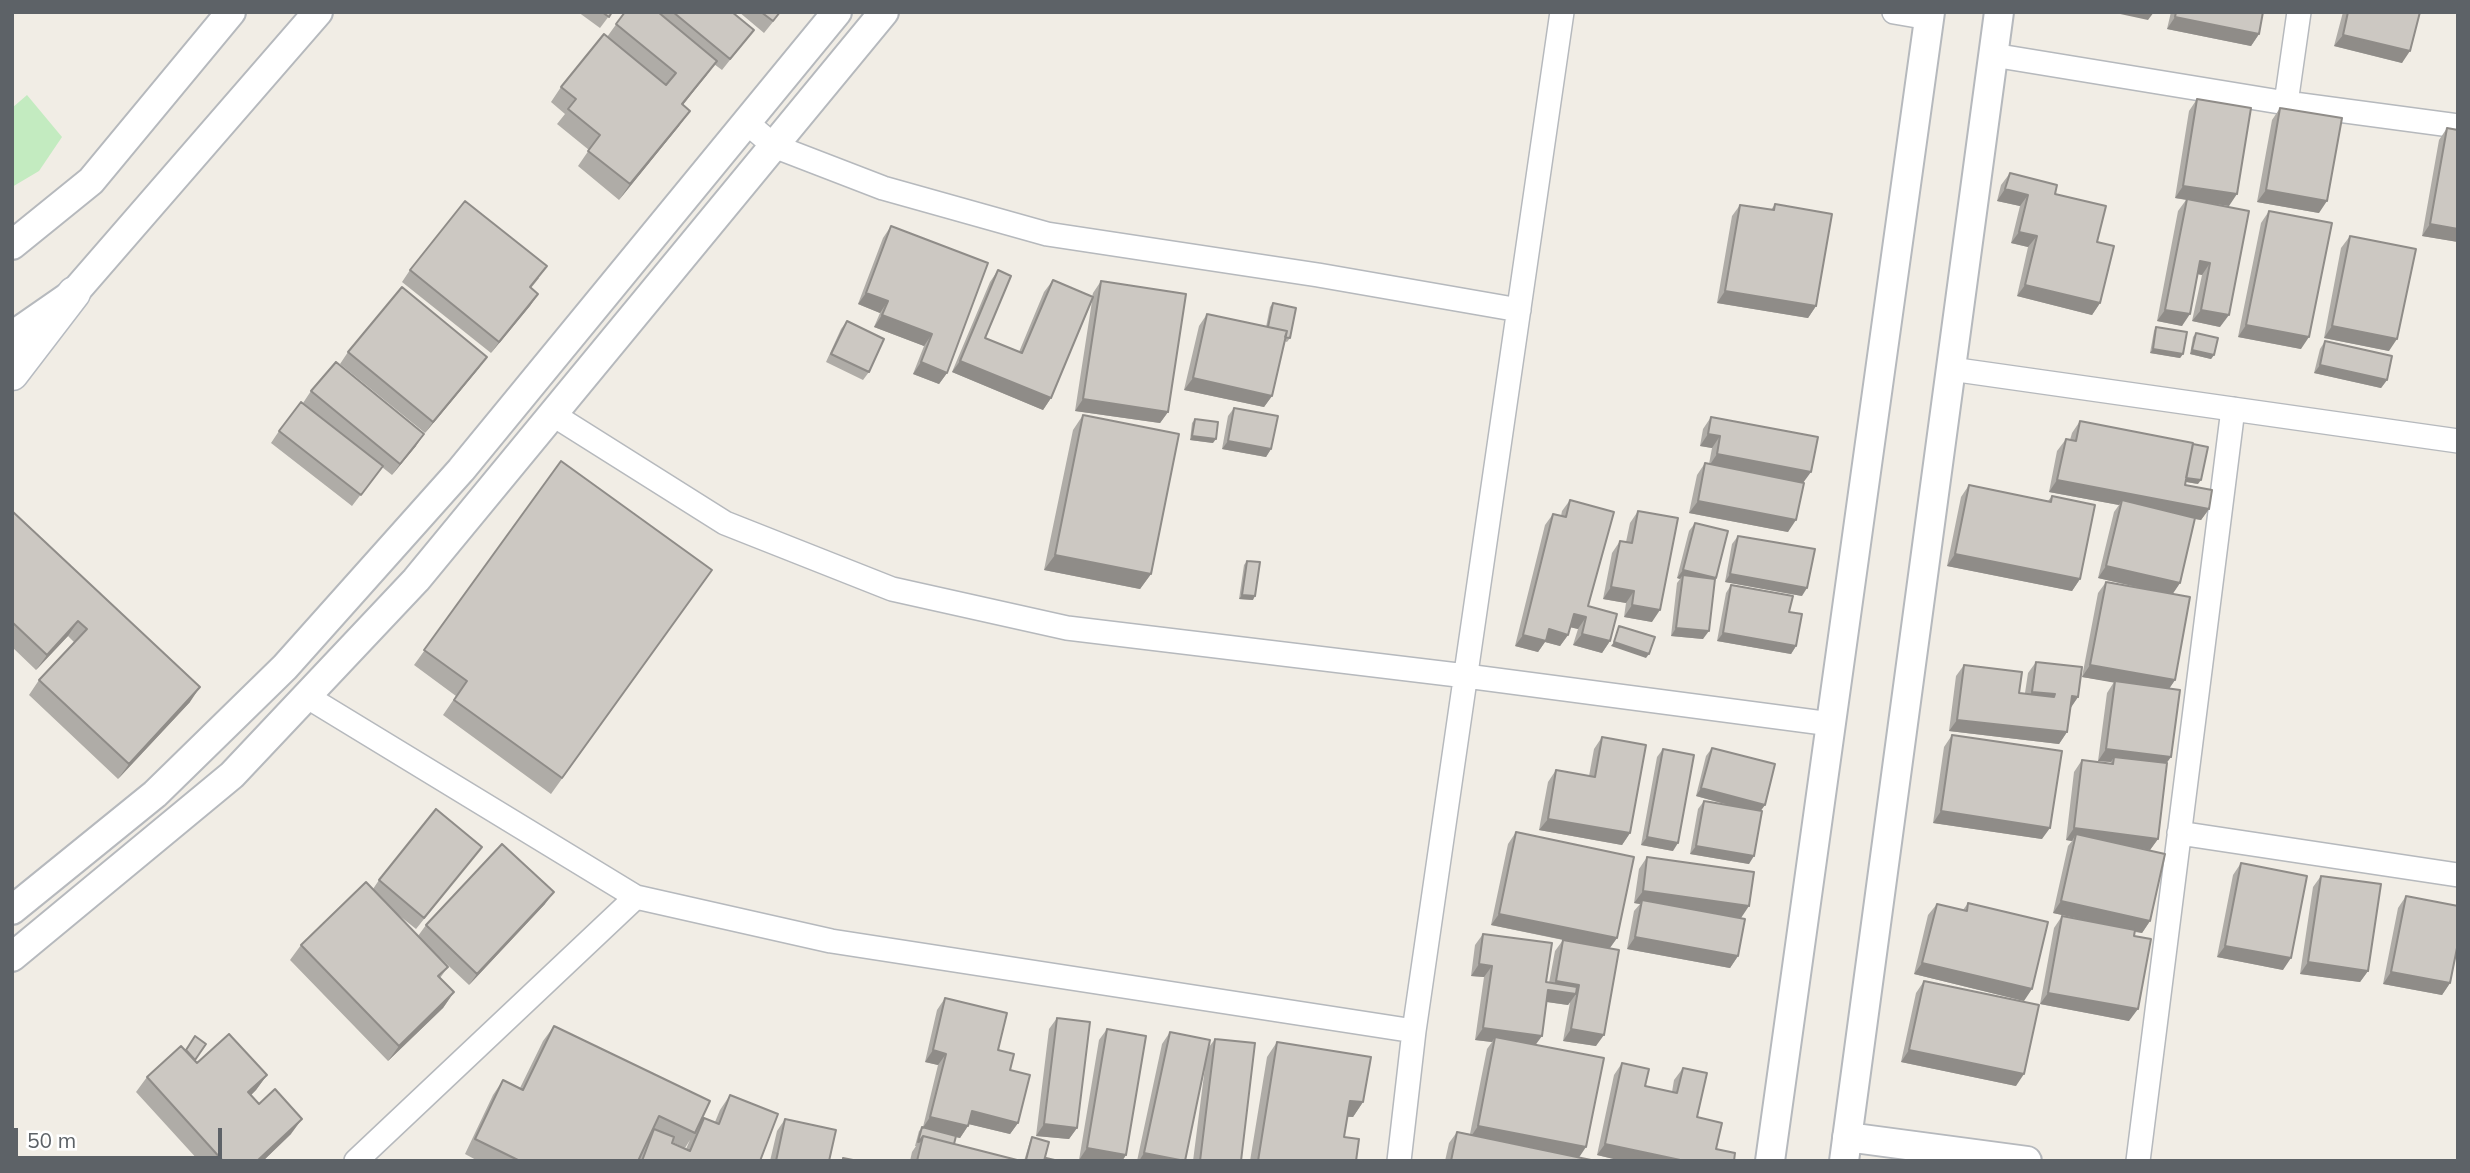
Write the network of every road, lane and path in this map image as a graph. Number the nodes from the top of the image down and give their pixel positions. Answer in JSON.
{"nodes":[{"id":1,"x":232,"y":12,"type":"edge"},
{"id":2,"x":318,"y":12,"type":"edge"},
{"id":3,"x":837,"y":12,"type":"edge"},
{"id":4,"x":884,"y":12,"type":"edge"},
{"id":5,"x":1562,"y":12,"type":"edge"},
{"id":6,"x":1894,"y":12,"type":"edge"},
{"id":7,"x":1998,"y":12,"type":"edge"},
{"id":8,"x":2299,"y":12,"type":"edge"},
{"id":9,"x":1930,"y":15,"type":"edge"},
{"id":10,"x":1993,"y":55,"type":"junction"},
{"id":11,"x":2286,"y":103,"type":"junction"},
{"id":12,"x":745,"y":121,"type":"junction"},
{"id":13,"x":2458,"y":126,"type":"edge"},
{"id":14,"x":774,"y":146,"type":"junction"},
{"id":15,"x":12,"y":245,"type":"edge"},
{"id":16,"x":74,"y":293,"type":"junction"},
{"id":17,"x":1519,"y":310,"type":"junction"},
{"id":18,"x":12,"y":336,"type":"edge"},
{"id":19,"x":1951,"y":369,"type":"junction"},
{"id":20,"x":12,"y":374,"type":"edge"},
{"id":21,"x":2233,"y":409,"type":"junction"},
{"id":22,"x":552,"y":414,"type":"junction"},
{"id":23,"x":2458,"y":441,"type":"edge"},
{"id":24,"x":1466,"y":676,"type":"junction"},
{"id":25,"x":306,"y":696,"type":"junction"},
{"id":26,"x":1831,"y":724,"type":"junction"},
{"id":27,"x":2179,"y":833,"type":"junction"},
{"id":28,"x":2458,"y":875,"type":"edge"},
{"id":29,"x":636,"y":897,"type":"junction"},
{"id":30,"x":12,"y":909,"type":"edge"},
{"id":31,"x":12,"y":957,"type":"edge"},
{"id":32,"x":1414,"y":1031,"type":"junction"},
{"id":33,"x":1846,"y":1149,"type":"edge"},
{"id":34,"x":356,"y":1161,"type":"edge"},
{"id":35,"x":1399,"y":1161,"type":"edge"},
{"id":36,"x":1770,"y":1161,"type":"edge"},
{"id":37,"x":2027,"y":1161,"type":"edge"},
{"id":38,"x":2138,"y":1161,"type":"edge"}],
"edges":[{"from":1,"to":15,"type":"street"},
{"from":2,"to":16,"type":"street"},
{"from":3,"to":12,"type":"street"},
{"from":4,"to":14,"type":"street"},
{"from":5,"to":17,"type":"street"},
{"from":6,"to":9,"type":"street"},
{"from":7,"to":10,"type":"street"},
{"from":8,"to":11,"type":"street"},
{"from":9,"to":26,"type":"street"},
{"from":10,"to":11,"type":"street"},
{"from":10,"to":19,"type":"street"},
{"from":11,"to":13,"type":"street"},
{"from":12,"to":14,"type":"street"},
{"from":12,"to":30,"type":"street"},
{"from":14,"to":17,"type":"street"},
{"from":14,"to":22,"type":"street"},
{"from":16,"to":18,"type":"street"},
{"from":16,"to":20,"type":"main road"},
{"from":17,"to":24,"type":"street"},
{"from":19,"to":21,"type":"street"},
{"from":19,"to":33,"type":"street"},
{"from":21,"to":23,"type":"street"},
{"from":21,"to":27,"type":"street"},
{"from":22,"to":24,"type":"street"},
{"from":22,"to":25,"type":"street"},
{"from":24,"to":26,"type":"street"},
{"from":24,"to":32,"type":"street"},
{"from":25,"to":29,"type":"street"},
{"from":25,"to":31,"type":"street"},
{"from":26,"to":36,"type":"street"},
{"from":27,"to":28,"type":"street"},
{"from":27,"to":38,"type":"street"},
{"from":29,"to":32,"type":"street"},
{"from":29,"to":34,"type":"street"},
{"from":32,"to":35,"type":"street"},
{"from":33,"to":37,"type":"street"}]}
